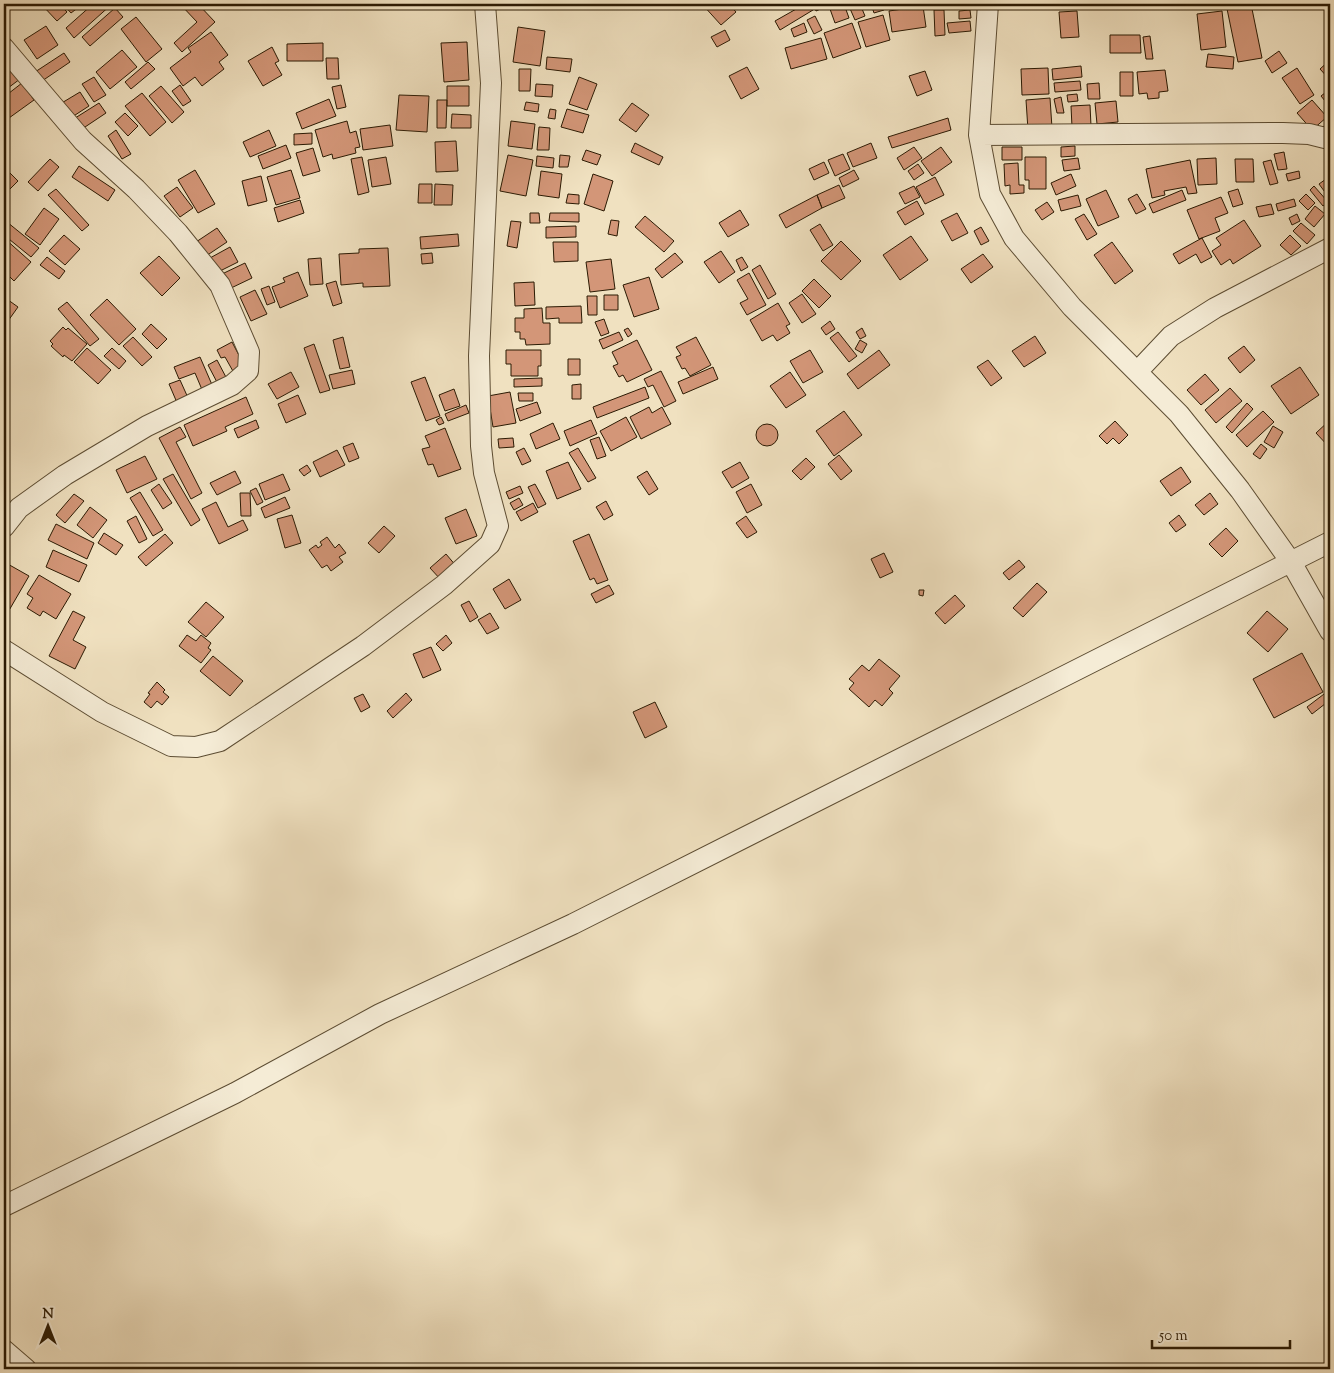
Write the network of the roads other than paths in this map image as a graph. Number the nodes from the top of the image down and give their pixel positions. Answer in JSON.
{"nodes":[{"id":1,"x":485,"y":4,"type":"edge"},
{"id":2,"x":988,"y":4,"type":"edge"},
{"id":3,"x":4,"y":48,"type":"edge"},
{"id":4,"x":979,"y":135,"type":"junction"},
{"id":5,"x":1328,"y":138,"type":"edge"},
{"id":6,"x":1330,"y":248,"type":"edge"},
{"id":7,"x":1137,"y":372,"type":"junction"},
{"id":8,"x":4,"y":527,"type":"edge"},
{"id":9,"x":1330,"y":542,"type":"edge"},
{"id":10,"x":1291,"y":562,"type":"junction"},
{"id":11,"x":1330,"y":631,"type":"edge"},
{"id":12,"x":4,"y":650,"type":"edge"},
{"id":13,"x":4,"y":1206,"type":"edge"},
{"id":14,"x":4,"y":1350,"type":"edge"},
{"id":15,"x":26,"y":1369,"type":"edge"}],
"edges":[{"from":1,"to":12,"type":"street"},
{"from":2,"to":4,"type":"street"},
{"from":3,"to":8,"type":"street"},
{"from":4,"to":5,"type":"street"},
{"from":4,"to":7,"type":"street"},
{"from":6,"to":7,"type":"street"},
{"from":7,"to":10,"type":"street"},
{"from":9,"to":10,"type":"street"},
{"from":10,"to":11,"type":"street"},
{"from":10,"to":13,"type":"street"},
{"from":14,"to":15,"type":"street"}]}
